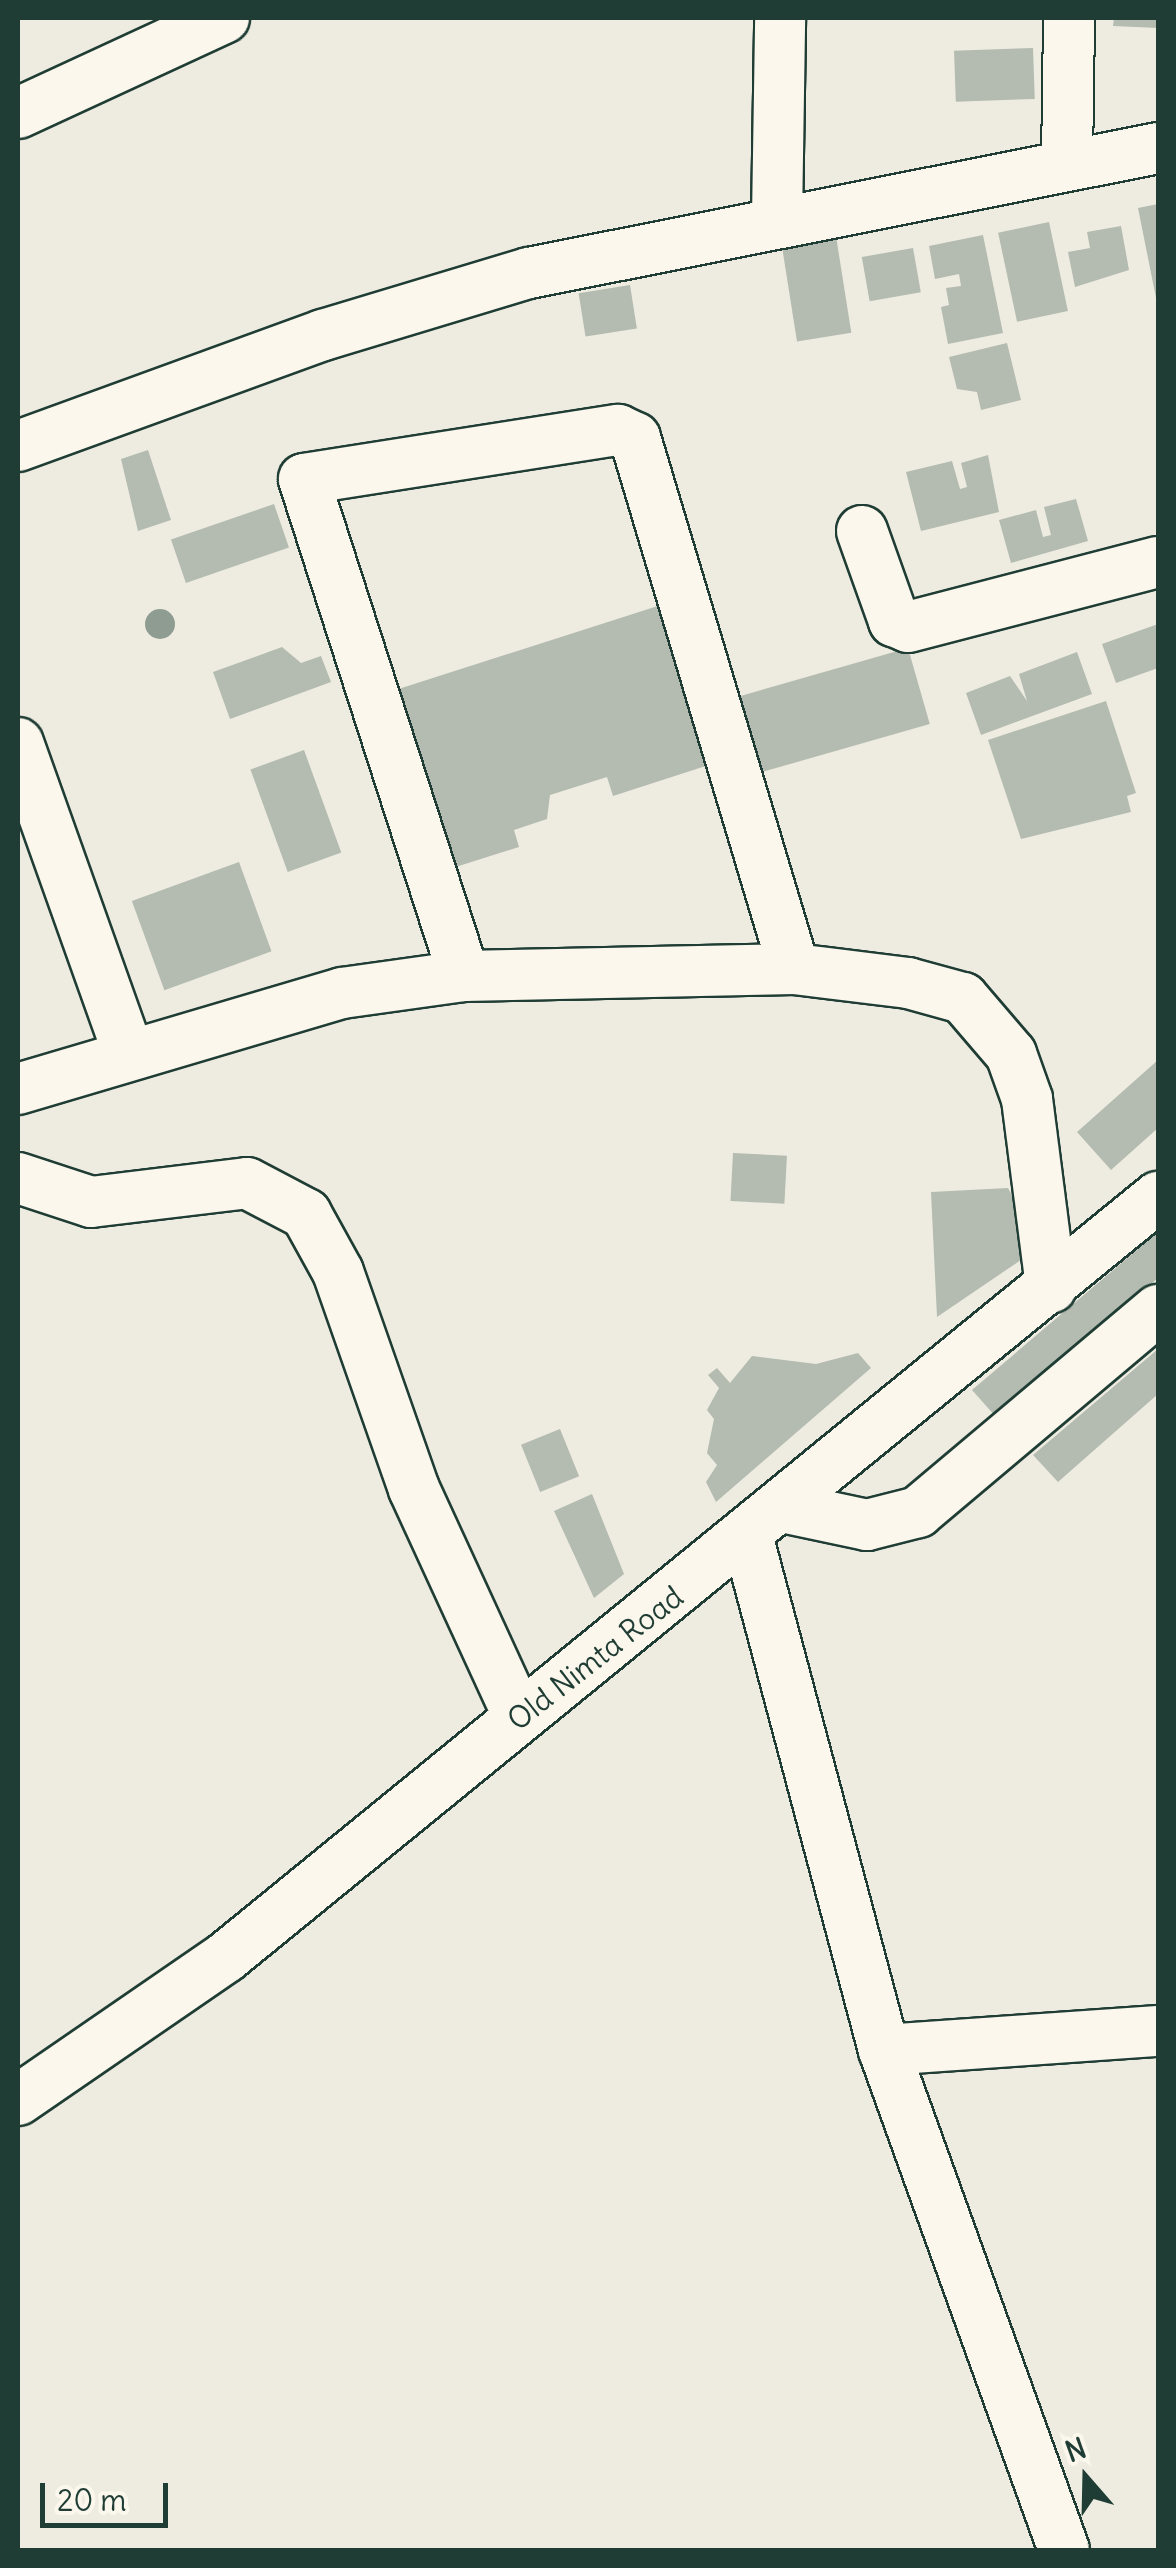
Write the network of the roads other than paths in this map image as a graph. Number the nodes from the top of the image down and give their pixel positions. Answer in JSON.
{"nodes":[{"id":1,"x":224,"y":18,"type":"edge"},
{"id":2,"x":780,"y":18,"type":"edge"},
{"id":3,"x":1069,"y":18,"type":"edge"},
{"id":4,"x":18,"y":113,"type":"edge"},
{"id":5,"x":1158,"y":148,"type":"edge"},
{"id":6,"x":1067,"y":163,"type":"junction"},
{"id":7,"x":777,"y":219,"type":"junction"},
{"id":8,"x":18,"y":446,"type":"edge"},
{"id":9,"x":862,"y":531,"type":"dead end"},
{"id":10,"x":1158,"y":562,"type":"edge"},
{"id":11,"x":18,"y":743,"type":"edge"},
{"id":12,"x":794,"y":969,"type":"junction"},
{"id":13,"x":464,"y":976,"type":"junction"},
{"id":14,"x":129,"y":1054,"type":"junction"},
{"id":15,"x":18,"y":1089,"type":"edge"},
{"id":16,"x":18,"y":1178,"type":"edge"},
{"id":17,"x":1158,"y":1196,"type":"edge"},
{"id":18,"x":1050,"y":1287,"type":"junction"},
{"id":19,"x":1158,"y":1310,"type":"edge"},
{"id":20,"x":787,"y":1508,"type":"junction"},
{"id":21,"x":748,"y":1540,"type":"junction"},
{"id":22,"x":518,"y":1716,"type":"junction"},
{"id":23,"x":1158,"y":2031,"type":"edge"},
{"id":24,"x":884,"y":2050,"type":"junction"},
{"id":25,"x":18,"y":2100,"type":"edge"},
{"id":26,"x":1064,"y":2550,"type":"edge"}],
"edges":[{"from":1,"to":4,"type":"street"},
{"from":2,"to":7,"type":"street"},
{"from":3,"to":6,"type":"street"},
{"from":5,"to":6,"type":"street"},
{"from":6,"to":7,"type":"street"},
{"from":7,"to":8,"type":"street"},
{"from":9,"to":10,"type":"street"},
{"from":11,"to":14,"type":"street"},
{"from":12,"to":13,"type":"street"},
{"from":12,"to":13,"type":"street"},
{"from":12,"to":18,"type":"street"},
{"from":13,"to":14,"type":"street"},
{"from":14,"to":15,"type":"street"},
{"from":16,"to":22,"type":"street"},
{"from":17,"to":18,"type":"street","name":"Old Nimta Road"},
{"from":18,"to":20,"type":"street","name":"Old Nimta Road"},
{"from":19,"to":20,"type":"street"},
{"from":20,"to":21,"type":"street","name":"Old Nimta Road"},
{"from":21,"to":22,"type":"street","name":"Old Nimta Road"},
{"from":21,"to":24,"type":"street"},
{"from":22,"to":25,"type":"street","name":"Old Nimta Road"},
{"from":23,"to":24,"type":"street"},
{"from":24,"to":26,"type":"street"}]}
